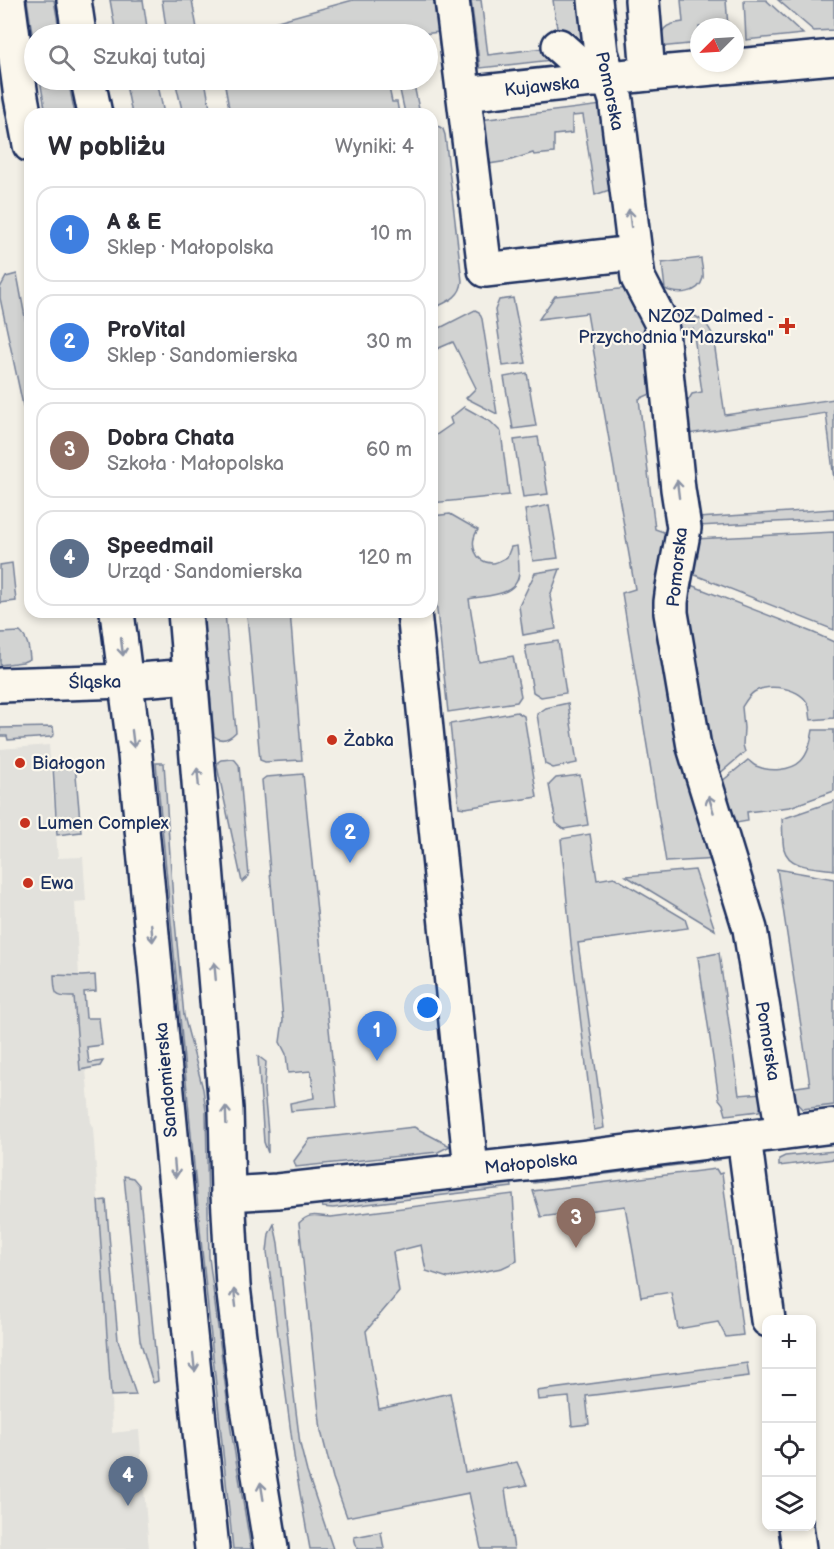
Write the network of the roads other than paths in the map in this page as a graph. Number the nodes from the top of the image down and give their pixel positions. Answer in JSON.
{"nodes":[{"id":1,"x":8,"y":0,"type":"edge"},
{"id":2,"x":74,"y":0,"type":"edge"},
{"id":3,"x":452,"y":0,"type":"edge"},
{"id":4,"x":595,"y":0,"type":"edge"},
{"id":5,"x":642,"y":0,"type":"edge"},
{"id":6,"x":78,"y":24,"type":"edge"},
{"id":7,"x":559,"y":46,"type":"dead end"},
{"id":8,"x":834,"y":57,"type":"edge"},
{"id":9,"x":648,"y":74,"type":"junction"},
{"id":10,"x":603,"y":79,"type":"junction"},
{"id":11,"x":90,"y":90,"type":"edge"},
{"id":12,"x":464,"y":94,"type":"junction"},
{"id":13,"x":94,"y":108,"type":"edge"},
{"id":14,"x":24,"y":113,"type":"edge"},
{"id":15,"x":634,"y":253,"type":"junction"},
{"id":16,"x":118,"y":618,"type":"edge"},
{"id":17,"x":186,"y":618,"type":"edge"},
{"id":18,"x":415,"y":618,"type":"edge"},
{"id":19,"x":191,"y":676,"type":"junction"},
{"id":20,"x":126,"y":681,"type":"junction"},
{"id":21,"x":0,"y":684,"type":"edge"},
{"id":22,"x":834,"y":1126,"type":"edge"},
{"id":23,"x":783,"y":1132,"type":"junction"},
{"id":24,"x":744,"y":1137,"type":"junction"},
{"id":25,"x":471,"y":1169,"type":"junction"},
{"id":26,"x":228,"y":1194,"type":"junction"},
{"id":27,"x":767,"y":1315,"type":"edge"},
{"id":28,"x":797,"y":1531,"type":"edge"},
{"id":29,"x":212,"y":1549,"type":"edge"},
{"id":30,"x":272,"y":1549,"type":"edge"},
{"id":31,"x":799,"y":1549,"type":"edge"}],
"edges":[{"from":1,"to":14,"type":"street"},
{"from":2,"to":6,"type":"street"},
{"from":3,"to":12,"type":"street"},
{"from":4,"to":10,"type":"street","name":"Pomorska"},
{"from":5,"to":9,"type":"street"},
{"from":7,"to":10,"type":"street"},
{"from":8,"to":9,"type":"street","name":"Kujawska"},
{"from":9,"to":10,"type":"street","name":"Kujawska"},
{"from":10,"to":12,"type":"street","name":"Kujawska"},
{"from":15,"to":10,"type":"street","name":"Pomorska","one_way":true},
{"from":11,"to":13,"type":"street"},
{"from":12,"to":15,"type":"street"},
{"from":23,"to":15,"type":"street","name":"Pomorska","one_way":true},
{"from":16,"to":20,"type":"street","name":"Sandomierska","one_way":true},
{"from":17,"to":19,"type":"street"},
{"from":18,"to":25,"type":"street"},
{"from":19,"to":20,"type":"street","name":"Śląska"},
{"from":26,"to":19,"type":"street","one_way":true},
{"from":20,"to":21,"type":"street","name":"Śląska"},
{"from":20,"to":29,"type":"street","name":"Sandomierska","one_way":true},
{"from":22,"to":23,"type":"street","name":"Małopolska"},
{"from":23,"to":24,"type":"street","name":"Małopolska"},
{"from":24,"to":25,"type":"street","name":"Małopolska"},
{"from":24,"to":27,"type":"street"},
{"from":25,"to":26,"type":"street","name":"Małopolska"},
{"from":30,"to":26,"type":"street","one_way":true},
{"from":28,"to":31,"type":"street"}]}
